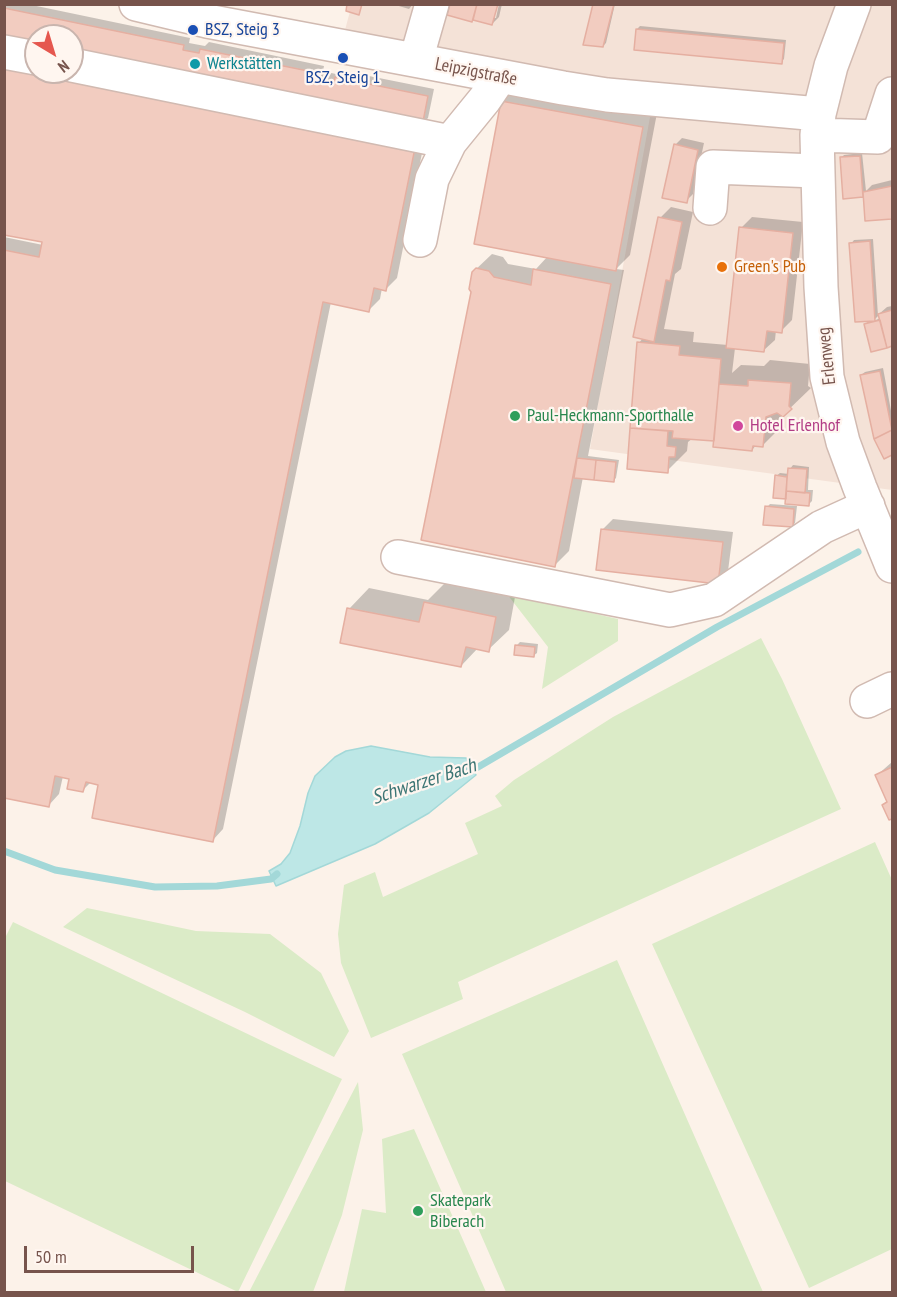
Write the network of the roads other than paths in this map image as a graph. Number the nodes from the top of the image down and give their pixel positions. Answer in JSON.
{"nodes":[{"id":1,"x":136,"y":4,"type":"edge"},
{"id":2,"x":432,"y":4,"type":"edge"},
{"id":3,"x":854,"y":4,"type":"edge"},
{"id":4,"x":4,"y":51,"type":"edge"},
{"id":5,"x":24,"y":55,"type":"edge"},
{"id":6,"x":416,"y":60,"type":"junction"},
{"id":7,"x":84,"y":67,"type":"edge"},
{"id":8,"x":500,"y":77,"type":"junction"},
{"id":9,"x":892,"y":94,"type":"edge"},
{"id":10,"x":818,"y":124,"type":"junction"},
{"id":11,"x":450,"y":142,"type":"junction"},
{"id":12,"x":816,"y":171,"type":"junction"},
{"id":13,"x":710,"y":208,"type":"dead end"},
{"id":14,"x":420,"y":240,"type":"dead end"},
{"id":15,"x":868,"y":506,"type":"junction"},
{"id":16,"x":398,"y":557,"type":"dead end"},
{"id":17,"x":892,"y":566,"type":"edge"}],
"edges":[{"from":1,"to":6,"type":"street","name":"Leipzigstraße"},
{"from":2,"to":6,"type":"street"},
{"from":3,"to":10,"type":"street","name":"Erlenweg"},
{"from":4,"to":5,"type":"street"},
{"from":6,"to":8,"type":"street","name":"Leipzigstraße"},
{"from":7,"to":11,"type":"street"},
{"from":8,"to":10,"type":"street","name":"Leipzigstraße"},
{"from":8,"to":11,"type":"street"},
{"from":9,"to":10,"type":"street"},
{"from":10,"to":12,"type":"street","name":"Erlenweg"},
{"from":11,"to":14,"type":"street"},
{"from":12,"to":13,"type":"street"},
{"from":12,"to":15,"type":"street","name":"Erlenweg"},
{"from":15,"to":16,"type":"street"},
{"from":15,"to":17,"type":"street","name":"Erlenweg"}]}
